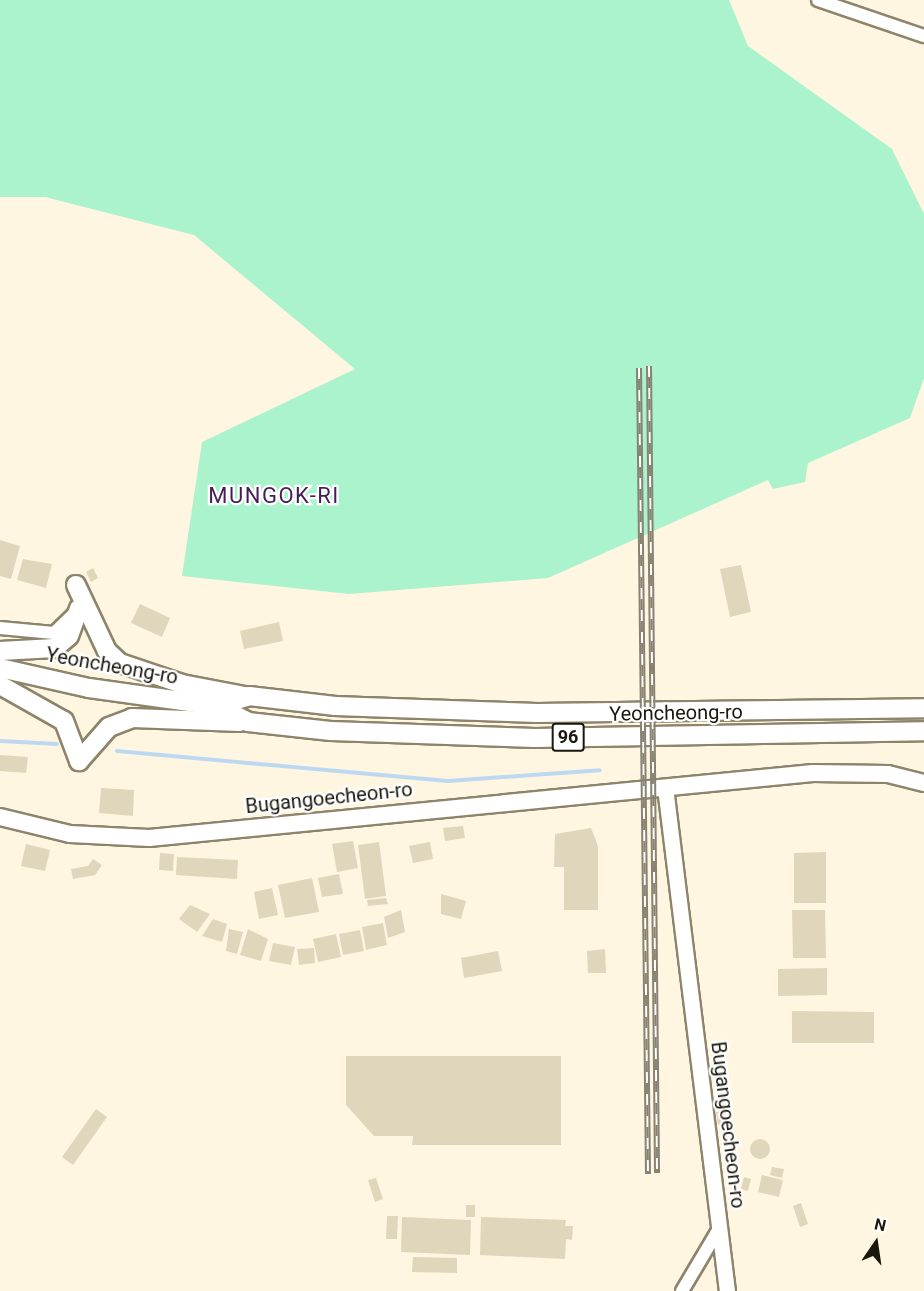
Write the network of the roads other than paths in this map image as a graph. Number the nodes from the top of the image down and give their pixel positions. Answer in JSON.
{"nodes":[{"id":1,"x":818,"y":0,"type":"edge"},
{"id":2,"x":924,"y":36,"type":"edge"},
{"id":3,"x":76,"y":585,"type":"dead end"},
{"id":4,"x":79,"y":609,"type":"joint"},
{"id":5,"x":0,"y":628,"type":"edge"},
{"id":6,"x":0,"y":651,"type":"edge"},
{"id":7,"x":0,"y":668,"type":"edge"},
{"id":8,"x":0,"y":685,"type":"edge"},
{"id":9,"x":249,"y":696,"type":"junction"},
{"id":10,"x":217,"y":706,"type":"junction"},
{"id":11,"x":924,"y":708,"type":"edge"},
{"id":12,"x":248,"y":722,"type":"junction"},
{"id":13,"x":924,"y":731,"type":"edge"},
{"id":14,"x":924,"y":783,"type":"edge"},
{"id":15,"x":665,"y":787,"type":"junction"},
{"id":16,"x":0,"y":817,"type":"edge"},
{"id":17,"x":720,"y":1227,"type":"junction"},
{"id":18,"x":682,"y":1291,"type":"edge"},
{"id":19,"x":727,"y":1291,"type":"edge"}],
"edges":[{"from":1,"to":2,"type":"street"},
{"from":3,"to":9,"type":"main road"},
{"from":4,"to":5,"type":"street"},
{"from":4,"to":6,"type":"main road"},
{"from":7,"to":10,"type":"main road","name":"Yeoncheong-ro","number":"96"},
{"from":8,"to":12,"type":"main road"},
{"from":9,"to":10,"type":"main road","name":"Yeoncheong-ro","number":"96"},
{"from":9,"to":11,"type":"main road","name":"Yeoncheong-ro","number":"96"},
{"from":10,"to":12,"type":"main road","name":"Yeoncheong-ro","number":"96"},
{"from":12,"to":13,"type":"main road","name":"Yeoncheong-ro","number":"96"},
{"from":14,"to":15,"type":"main road","name":"Bugangoecheon-ro"},
{"from":15,"to":16,"type":"main road","name":"Bugangoecheon-ro"},
{"from":15,"to":17,"type":"street","name":"Bugangoecheon-ro"},
{"from":17,"to":18,"type":"street"},
{"from":17,"to":19,"type":"street","name":"Bugangoecheon-ro"}]}
